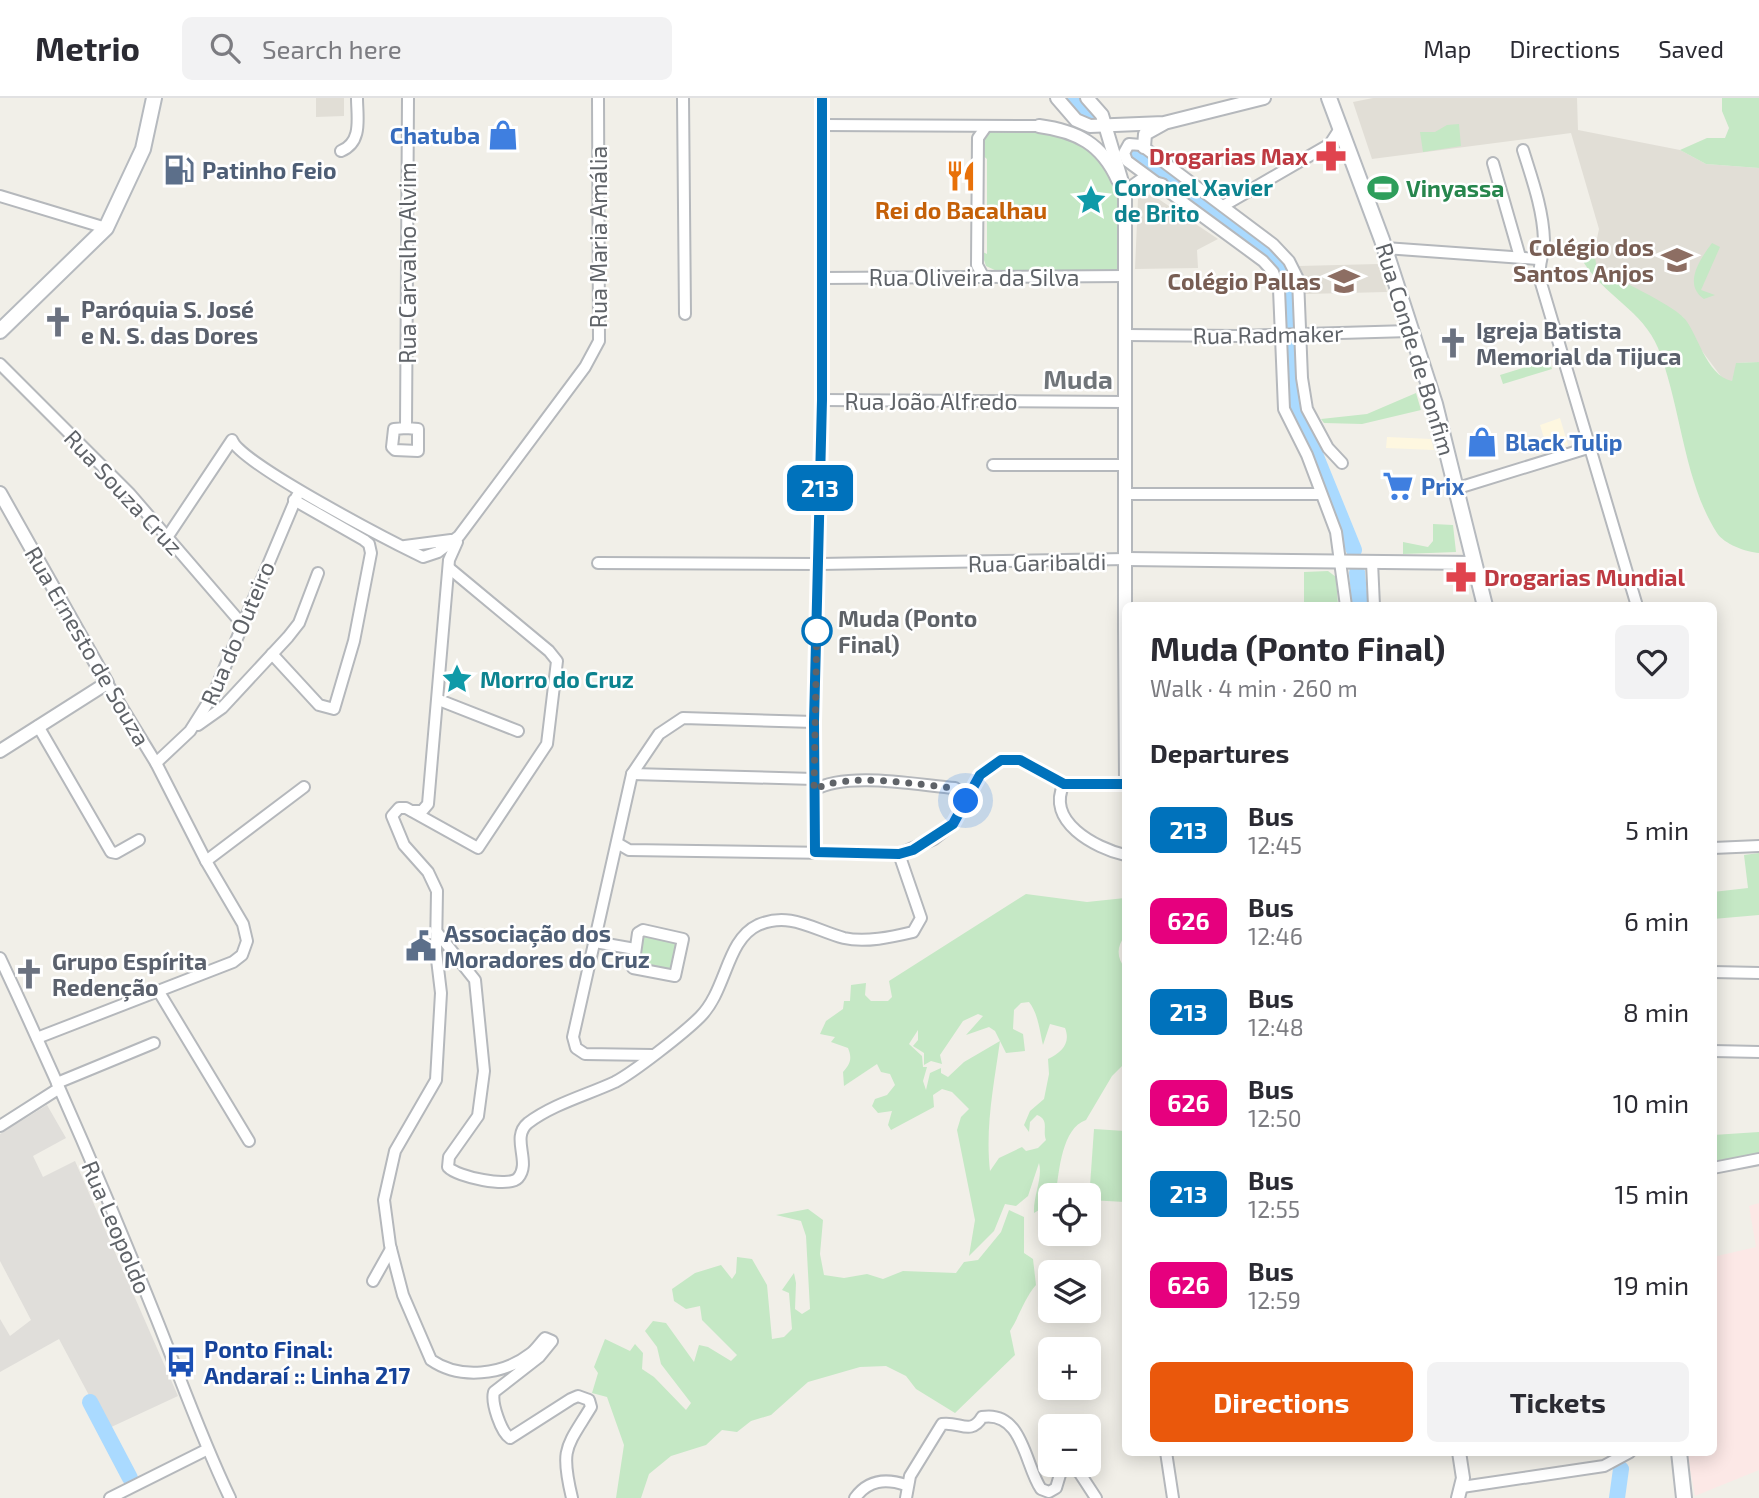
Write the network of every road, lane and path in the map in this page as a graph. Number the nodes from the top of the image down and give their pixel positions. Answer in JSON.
{"nodes":[{"id":1,"x":154,"y":98,"type":"edge"},
{"id":2,"x":357,"y":98,"type":"edge"},
{"id":3,"x":408,"y":98,"type":"edge"},
{"id":4,"x":598,"y":98,"type":"edge"},
{"id":5,"x":683,"y":98,"type":"edge"},
{"id":6,"x":822,"y":98,"type":"edge"},
{"id":7,"x":1056,"y":98,"type":"edge"},
{"id":8,"x":1087,"y":98,"type":"edge"},
{"id":9,"x":1264,"y":98,"type":"edge"},
{"id":10,"x":1329,"y":98,"type":"edge"},
{"id":11,"x":1164,"y":123,"type":"junction"},
{"id":12,"x":1105,"y":124,"type":"junction"},
{"id":13,"x":823,"y":125,"type":"junction"},
{"id":14,"x":1038,"y":126,"type":"junction"},
{"id":15,"x":1340,"y":127,"type":"junction"},
{"id":16,"x":985,"y":128,"type":"junction"},
{"id":17,"x":1144,"y":147,"type":"junction"},
{"id":18,"x":1523,"y":149,"type":"dead end"},
{"id":19,"x":341,"y":151,"type":"dead end"},
{"id":20,"x":1493,"y":163,"type":"dead end"},
{"id":21,"x":1162,"y":185,"type":"junction"},
{"id":22,"x":1125,"y":195,"type":"junction"},
{"id":23,"x":0,"y":196,"type":"edge"},
{"id":24,"x":1223,"y":206,"type":"junction"},
{"id":25,"x":106,"y":228,"type":"junction"},
{"id":26,"x":1385,"y":248,"type":"junction"},
{"id":27,"x":1520,"y":257,"type":"junction"},
{"id":28,"x":1538,"y":259,"type":"junction"},
{"id":29,"x":1126,"y":275,"type":"junction"},
{"id":30,"x":983,"y":276,"type":"junction"},
{"id":31,"x":823,"y":278,"type":"junction"},
{"id":32,"x":685,"y":314,"type":"dead end"},
{"id":33,"x":0,"y":331,"type":"edge"},
{"id":34,"x":1410,"y":331,"type":"junction"},
{"id":35,"x":1281,"y":334,"type":"junction"},
{"id":36,"x":1299,"y":334,"type":"junction"},
{"id":37,"x":1126,"y":335,"type":"junction"},
{"id":38,"x":0,"y":364,"type":"edge"},
{"id":39,"x":822,"y":400,"type":"junction"},
{"id":40,"x":1125,"y":402,"type":"junction"},
{"id":41,"x":406,"y":428,"type":"dead end"},
{"id":42,"x":1591,"y":447,"type":"junction"},
{"id":43,"x":1342,"y":463,"type":"dead end"},
{"id":44,"x":993,"y":465,"type":"dead end"},
{"id":45,"x":1126,"y":465,"type":"junction"},
{"id":46,"x":1458,"y":488,"type":"junction"},
{"id":47,"x":0,"y":493,"type":"edge"},
{"id":48,"x":1321,"y":494,"type":"junction"},
{"id":49,"x":298,"y":495,"type":"junction"},
{"id":50,"x":1126,"y":495,"type":"junction"},
{"id":51,"x":327,"y":505,"type":"junction"},
{"id":52,"x":317,"y":514,"type":"junction"},
{"id":53,"x":168,"y":536,"type":"junction"},
{"id":54,"x":457,"y":538,"type":"junction"},
{"id":55,"x":1127,"y":559,"type":"junction"},
{"id":56,"x":1357,"y":562,"type":"junction"},
{"id":57,"x":598,"y":563,"type":"dead end"},
{"id":58,"x":1475,"y":563,"type":"junction"},
{"id":59,"x":819,"y":564,"type":"junction"},
{"id":60,"x":449,"y":568,"type":"junction"},
{"id":61,"x":318,"y":573,"type":"dead end"},
{"id":62,"x":1125,"y":602,"type":"edge"},
{"id":63,"x":1347,"y":602,"type":"edge"},
{"id":64,"x":1372,"y":602,"type":"edge"},
{"id":65,"x":1484,"y":602,"type":"edge"},
{"id":66,"x":1636,"y":602,"type":"edge"},
{"id":67,"x":242,"y":624,"type":"junction"},
{"id":68,"x":272,"y":654,"type":"junction"},
{"id":69,"x":107,"y":683,"type":"junction"},
{"id":70,"x":439,"y":700,"type":"junction"},
{"id":71,"x":814,"y":722,"type":"junction"},
{"id":72,"x":38,"y":726,"type":"junction"},
{"id":73,"x":190,"y":731,"type":"junction"},
{"id":74,"x":518,"y":731,"type":"dead end"},
{"id":75,"x":0,"y":751,"type":"edge"},
{"id":76,"x":156,"y":763,"type":"junction"},
{"id":77,"x":632,"y":774,"type":"junction"},
{"id":78,"x":814,"y":784,"type":"junction"},
{"id":79,"x":1064,"y":784,"type":"junction"},
{"id":80,"x":1122,"y":784,"type":"edge"},
{"id":81,"x":304,"y":787,"type":"dead end"},
{"id":82,"x":966,"y":801,"type":"junction"},
{"id":83,"x":402,"y":808,"type":"junction"},
{"id":84,"x":139,"y":840,"type":"dead end"},
{"id":85,"x":617,"y":844,"type":"junction"},
{"id":86,"x":1759,"y":846,"type":"edge"},
{"id":87,"x":1717,"y":848,"type":"edge"},
{"id":88,"x":815,"y":852,"type":"junction"},
{"id":89,"x":899,"y":854,"type":"junction"},
{"id":90,"x":1122,"y":854,"type":"edge"},
{"id":91,"x":206,"y":861,"type":"junction"},
{"id":92,"x":436,"y":930,"type":"junction"},
{"id":93,"x":595,"y":942,"type":"junction"},
{"id":94,"x":635,"y":948,"type":"junction"},
{"id":95,"x":0,"y":958,"type":"edge"},
{"id":96,"x":1717,"y":972,"type":"edge"},
{"id":97,"x":1759,"y":972,"type":"edge"},
{"id":98,"x":159,"y":992,"type":"junction"},
{"id":99,"x":37,"y":1038,"type":"junction"},
{"id":100,"x":154,"y":1043,"type":"dead end"},
{"id":101,"x":1717,"y":1051,"type":"edge"},
{"id":102,"x":1759,"y":1052,"type":"edge"},
{"id":103,"x":652,"y":1055,"type":"junction"},
{"id":104,"x":57,"y":1086,"type":"junction"},
{"id":105,"x":0,"y":1126,"type":"edge"},
{"id":106,"x":248,"y":1141,"type":"dead end"},
{"id":107,"x":1759,"y":1159,"type":"edge"},
{"id":108,"x":1717,"y":1167,"type":"edge"},
{"id":109,"x":391,"y":1249,"type":"junction"},
{"id":110,"x":373,"y":1282,"type":"dead end"},
{"id":111,"x":206,"y":1450,"type":"junction"},
{"id":112,"x":1167,"y":1456,"type":"edge"},
{"id":113,"x":1459,"y":1456,"type":"edge"},
{"id":114,"x":1604,"y":1456,"type":"edge"},
{"id":115,"x":1625,"y":1456,"type":"edge"},
{"id":116,"x":1679,"y":1456,"type":"edge"},
{"id":117,"x":1604,"y":1466,"type":"junction"},
{"id":118,"x":906,"y":1485,"type":"junction"},
{"id":119,"x":1460,"y":1493,"type":"edge"},
{"id":120,"x":110,"y":1498,"type":"edge"},
{"id":121,"x":230,"y":1498,"type":"edge"},
{"id":122,"x":572,"y":1498,"type":"edge"},
{"id":123,"x":855,"y":1498,"type":"edge"},
{"id":124,"x":906,"y":1498,"type":"edge"},
{"id":125,"x":1096,"y":1498,"type":"edge"},
{"id":126,"x":1173,"y":1498,"type":"edge"},
{"id":127,"x":1684,"y":1498,"type":"edge"}],
"edges":[{"from":1,"to":25,"type":"main road"},
{"from":2,"to":19,"type":"street"},
{"from":3,"to":41,"type":"street","name":"Rua Carvalho Alvim"},
{"from":4,"to":54,"type":"street","name":"Rua Maria Amália"},
{"from":5,"to":32,"type":"street"},
{"from":6,"to":13,"type":"street"},
{"from":7,"to":12,"type":"street"},
{"from":7,"to":14,"type":"street"},
{"from":8,"to":12,"type":"street"},
{"from":9,"to":11,"type":"street"},
{"from":10,"to":15,"type":"main road","name":"Rua Conde de Bonfim"},
{"from":11,"to":12,"type":"street"},
{"from":11,"to":17,"type":"street"},
{"from":12,"to":22,"type":"street"},
{"from":13,"to":16,"type":"street"},
{"from":13,"to":31,"type":"street"},
{"from":14,"to":16,"type":"street"},
{"from":14,"to":22,"type":"street"},
{"from":15,"to":24,"type":"street"},
{"from":15,"to":26,"type":"main road","name":"Rua Conde de Bonfim"},
{"from":16,"to":30,"type":"street"},
{"from":17,"to":21,"type":"street"},
{"from":17,"to":24,"type":"street"},
{"from":18,"to":28,"type":"street"},
{"from":20,"to":27,"type":"street"},
{"from":21,"to":22,"type":"street"},
{"from":21,"to":35,"type":"street"},
{"from":22,"to":29,"type":"street"},
{"from":23,"to":25,"type":"street"},
{"from":24,"to":36,"type":"street"},
{"from":25,"to":33,"type":"main road"},
{"from":26,"to":27,"type":"street"},
{"from":26,"to":34,"type":"main road","name":"Rua Conde de Bonfim"},
{"from":27,"to":28,"type":"street"},
{"from":28,"to":42,"type":"street"},
{"from":29,"to":30,"type":"street","name":"Rua Oliveira da Silva"},
{"from":29,"to":37,"type":"street"},
{"from":30,"to":31,"type":"street","name":"Rua Oliveira da Silva"},
{"from":31,"to":39,"type":"street"},
{"from":34,"to":36,"type":"street","name":"Rua Radmaker"},
{"from":34,"to":46,"type":"main road","name":"Rua Conde de Bonfim"},
{"from":35,"to":36,"type":"street","name":"Rua Radmaker"},
{"from":35,"to":37,"type":"street","name":"Rua Radmaker"},
{"from":35,"to":48,"type":"street"},
{"from":36,"to":43,"type":"street"},
{"from":37,"to":40,"type":"street"},
{"from":38,"to":53,"type":"street","name":"Rua Souza Cruz"},
{"from":39,"to":40,"type":"street","name":"Rua João Alfredo"},
{"from":39,"to":59,"type":"street"},
{"from":40,"to":45,"type":"street"},
{"from":42,"to":46,"type":"street"},
{"from":42,"to":66,"type":"street"},
{"from":44,"to":45,"type":"street"},
{"from":45,"to":50,"type":"street"},
{"from":46,"to":58,"type":"main road","name":"Rua Conde de Bonfim"},
{"from":47,"to":69,"type":"street","name":"Rua Ernesto de Souza"},
{"from":48,"to":50,"type":"street"},
{"from":48,"to":56,"type":"street"},
{"from":49,"to":51,"type":"street"},
{"from":49,"to":52,"type":"street"},
{"from":49,"to":53,"type":"street"},
{"from":49,"to":67,"type":"street","name":"Rua do Outeiro"},
{"from":50,"to":55,"type":"street"},
{"from":51,"to":52,"type":"street"},
{"from":51,"to":54,"type":"street"},
{"from":52,"to":68,"type":"street"},
{"from":53,"to":67,"type":"street","name":"Rua Souza Cruz"},
{"from":54,"to":60,"type":"street","name":"Rua Maria Amália"},
{"from":55,"to":56,"type":"street","name":"Rua Garibaldi"},
{"from":55,"to":59,"type":"street","name":"Rua Garibaldi"},
{"from":55,"to":62,"type":"street"},
{"from":56,"to":58,"type":"street","name":"Rua Garibaldi"},
{"from":56,"to":63,"type":"street"},
{"from":56,"to":64,"type":"street"},
{"from":57,"to":59,"type":"street","name":"Rua Garibaldi"},
{"from":58,"to":65,"type":"main road","name":"Rua Conde de Bonfim"},
{"from":59,"to":71,"type":"street"},
{"from":60,"to":70,"type":"street","name":"Rua Maria Amália"},
{"from":60,"to":83,"type":"street"},
{"from":61,"to":68,"type":"street"},
{"from":67,"to":73,"type":"street","name":"Rua do Outeiro"},
{"from":68,"to":73,"type":"street"},
{"from":69,"to":72,"type":"street"},
{"from":69,"to":76,"type":"street","name":"Rua Ernesto de Souza"},
{"from":70,"to":74,"type":"street"},
{"from":70,"to":83,"type":"street","name":"Rua Maria Amália"},
{"from":71,"to":77,"type":"street"},
{"from":71,"to":78,"type":"street"},
{"from":72,"to":75,"type":"street"},
{"from":72,"to":84,"type":"street"},
{"from":73,"to":76,"type":"street","name":"Rua do Outeiro"},
{"from":76,"to":91,"type":"street","name":"Rua Ernesto de Souza"},
{"from":77,"to":78,"type":"street"},
{"from":77,"to":85,"type":"street"},
{"from":78,"to":82,"type":"street"},
{"from":78,"to":88,"type":"street"},
{"from":79,"to":80,"type":"street"},
{"from":79,"to":82,"type":"street"},
{"from":79,"to":90,"type":"street"},
{"from":81,"to":91,"type":"street"},
{"from":82,"to":89,"type":"street"},
{"from":83,"to":92,"type":"street"},
{"from":85,"to":88,"type":"street"},
{"from":85,"to":93,"type":"street"},
{"from":86,"to":87,"type":"street"},
{"from":88,"to":89,"type":"street"},
{"from":89,"to":103,"type":"street"},
{"from":91,"to":98,"type":"street","name":"Rua Ernesto de Souza"},
{"from":92,"to":103,"type":"street"},
{"from":92,"to":109,"type":"street"},
{"from":93,"to":94,"type":"street"},
{"from":93,"to":103,"type":"street"},
{"from":94,"to":94,"type":"street"},
{"from":95,"to":99,"type":"street","name":"Rua Leopoldo"},
{"from":96,"to":97,"type":"street"},
{"from":98,"to":99,"type":"street"},
{"from":98,"to":106,"type":"street"},
{"from":99,"to":104,"type":"street","name":"Rua Leopoldo"},
{"from":100,"to":104,"type":"street"},
{"from":101,"to":102,"type":"street"},
{"from":104,"to":105,"type":"street"},
{"from":104,"to":111,"type":"street","name":"Rua Leopoldo"},
{"from":107,"to":108,"type":"street"},
{"from":109,"to":110,"type":"street"},
{"from":109,"to":122,"type":"street"},
{"from":111,"to":120,"type":"street"},
{"from":111,"to":121,"type":"street","name":"Rua Leopoldo"},
{"from":112,"to":126,"type":"street"},
{"from":113,"to":119,"type":"street"},
{"from":114,"to":117,"type":"street"},
{"from":115,"to":117,"type":"street"},
{"from":116,"to":127,"type":"main road"},
{"from":117,"to":119,"type":"street"},
{"from":118,"to":123,"type":"street"},
{"from":118,"to":124,"type":"street"},
{"from":118,"to":125,"type":"street"}]}
